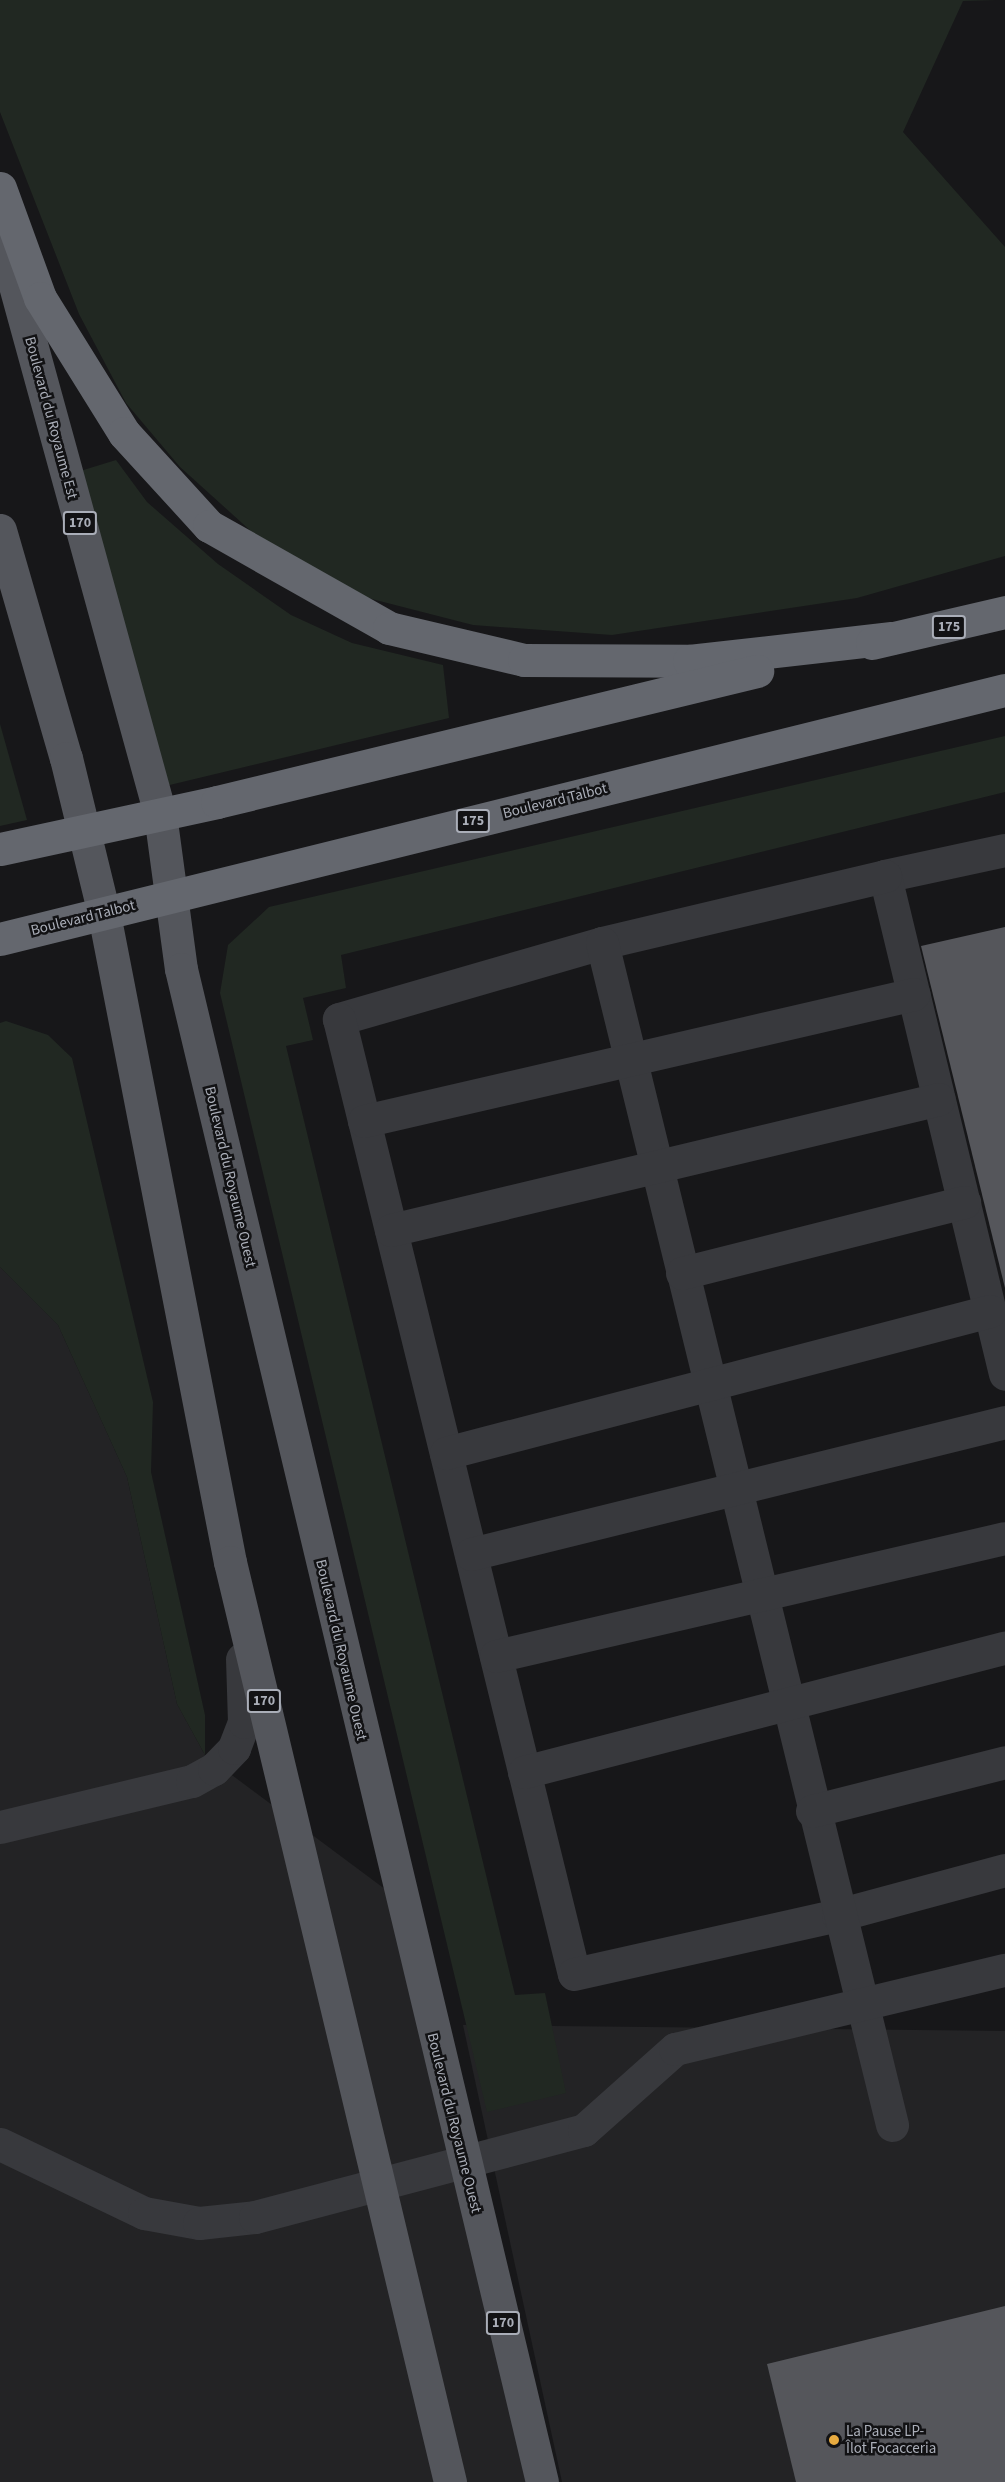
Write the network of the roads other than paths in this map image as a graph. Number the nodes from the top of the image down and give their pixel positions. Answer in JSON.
{"nodes":[{"id":1,"x":0,"y":188,"type":"edge"},
{"id":2,"x":0,"y":231,"type":"edge"},
{"id":3,"x":0,"y":530,"type":"edge"},
{"id":4,"x":1005,"y":612,"type":"edge"},
{"id":5,"x":892,"y":638,"type":"junction"},
{"id":6,"x":1005,"y":690,"type":"edge"},
{"id":7,"x":160,"y":814,"type":"junction"},
{"id":8,"x":83,"y":827,"type":"junction"},
{"id":9,"x":0,"y":849,"type":"edge"},
{"id":10,"x":1005,"y":850,"type":"edge"},
{"id":11,"x":885,"y":876,"type":"junction"},
{"id":12,"x":172,"y":896,"type":"junction"},
{"id":13,"x":104,"y":914,"type":"junction"},
{"id":14,"x":0,"y":939,"type":"edge"},
{"id":15,"x":602,"y":942,"type":"junction"},
{"id":16,"x":914,"y":994,"type":"junction"},
{"id":17,"x":630,"y":1059,"type":"junction"},
{"id":18,"x":939,"y":1099,"type":"junction"},
{"id":19,"x":364,"y":1121,"type":"junction"},
{"id":20,"x":656,"y":1167,"type":"junction"},
{"id":21,"x":964,"y":1202,"type":"junction"},
{"id":22,"x":391,"y":1230,"type":"junction"},
{"id":23,"x":682,"y":1273,"type":"junction"},
{"id":24,"x":990,"y":1311,"type":"junction"},
{"id":25,"x":1005,"y":1374,"type":"edge"},
{"id":26,"x":709,"y":1384,"type":"junction"},
{"id":27,"x":1005,"y":1422,"type":"edge"},
{"id":28,"x":446,"y":1453,"type":"junction"},
{"id":29,"x":734,"y":1489,"type":"junction"},
{"id":30,"x":1005,"y":1538,"type":"edge"},
{"id":31,"x":471,"y":1554,"type":"junction"},
{"id":32,"x":230,"y":1562,"type":"junction"},
{"id":33,"x":760,"y":1594,"type":"junction"},
{"id":34,"x":1005,"y":1648,"type":"edge"},
{"id":35,"x":496,"y":1656,"type":"junction"},
{"id":36,"x":786,"y":1705,"type":"junction"},
{"id":37,"x":1005,"y":1762,"type":"edge"},
{"id":38,"x":524,"y":1772,"type":"junction"},
{"id":39,"x":812,"y":1811,"type":"junction"},
{"id":40,"x":0,"y":1827,"type":"edge"},
{"id":41,"x":1005,"y":1870,"type":"edge"},
{"id":42,"x":838,"y":1915,"type":"junction"},
{"id":43,"x":1005,"y":1970,"type":"edge"},
{"id":44,"x":859,"y":2005,"type":"junction"},
{"id":45,"x":892,"y":2125,"type":"dead end"},
{"id":46,"x":0,"y":2144,"type":"edge"},
{"id":47,"x":464,"y":2163,"type":"junction"},
{"id":48,"x":381,"y":2184,"type":"junction"},
{"id":49,"x":450,"y":2482,"type":"edge"},
{"id":50,"x":542,"y":2482,"type":"edge"}],
"edges":[{"from":1,"to":5,"type":"highway"},
{"from":2,"to":7,"type":"main road","name":"Boulevard du Royaume Est","number":"170"},
{"from":3,"to":8,"type":"main road","number":"170"},
{"from":4,"to":5,"type":"highway","number":"175"},
{"from":5,"to":7,"type":"highway","number":"175"},
{"from":6,"to":12,"type":"highway","name":"Boulevard Talbot","number":"175"},
{"from":7,"to":8,"type":"highway","number":"175"},
{"from":7,"to":12,"type":"main road","name":"Boulevard du Royaume Ouest","number":"170"},
{"from":8,"to":9,"type":"highway","number":"175"},
{"from":8,"to":13,"type":"main road","number":"170"},
{"from":10,"to":11,"type":"lane"},
{"from":11,"to":15,"type":"lane"},
{"from":11,"to":16,"type":"lane"},
{"from":12,"to":13,"type":"highway","name":"Boulevard Talbot","number":"175"},
{"from":12,"to":47,"type":"main road","name":"Boulevard du Royaume Ouest","number":"170"},
{"from":13,"to":14,"type":"highway","name":"Boulevard Talbot","number":"175"},
{"from":13,"to":32,"type":"main road","number":"170"},
{"from":15,"to":17,"type":"lane"},
{"from":15,"to":19,"type":"lane"},
{"from":16,"to":17,"type":"lane"},
{"from":16,"to":18,"type":"lane"},
{"from":17,"to":19,"type":"lane"},
{"from":17,"to":20,"type":"lane"},
{"from":18,"to":20,"type":"lane"},
{"from":18,"to":21,"type":"lane"},
{"from":19,"to":22,"type":"lane"},
{"from":20,"to":22,"type":"lane"},
{"from":20,"to":23,"type":"lane"},
{"from":21,"to":23,"type":"lane"},
{"from":21,"to":24,"type":"lane"},
{"from":22,"to":28,"type":"lane"},
{"from":23,"to":26,"type":"lane"},
{"from":24,"to":25,"type":"lane"},
{"from":24,"to":26,"type":"lane"},
{"from":26,"to":28,"type":"lane"},
{"from":26,"to":29,"type":"lane"},
{"from":27,"to":29,"type":"lane"},
{"from":28,"to":31,"type":"lane"},
{"from":29,"to":31,"type":"lane"},
{"from":29,"to":33,"type":"lane"},
{"from":30,"to":33,"type":"lane"},
{"from":31,"to":35,"type":"lane"},
{"from":32,"to":40,"type":"lane"},
{"from":32,"to":48,"type":"main road","number":"170"},
{"from":33,"to":35,"type":"lane"},
{"from":33,"to":36,"type":"lane"},
{"from":34,"to":36,"type":"lane"},
{"from":35,"to":38,"type":"lane"},
{"from":36,"to":38,"type":"lane"},
{"from":36,"to":39,"type":"lane"},
{"from":37,"to":39,"type":"lane"},
{"from":38,"to":42,"type":"lane"},
{"from":39,"to":42,"type":"lane"},
{"from":41,"to":42,"type":"lane"},
{"from":42,"to":44,"type":"lane"},
{"from":43,"to":44,"type":"lane"},
{"from":44,"to":45,"type":"lane"},
{"from":44,"to":47,"type":"lane"},
{"from":46,"to":48,"type":"lane"},
{"from":47,"to":48,"type":"lane"},
{"from":47,"to":50,"type":"main road","name":"Boulevard du Royaume Ouest","number":"170"},
{"from":48,"to":49,"type":"main road","number":"170"}]}
